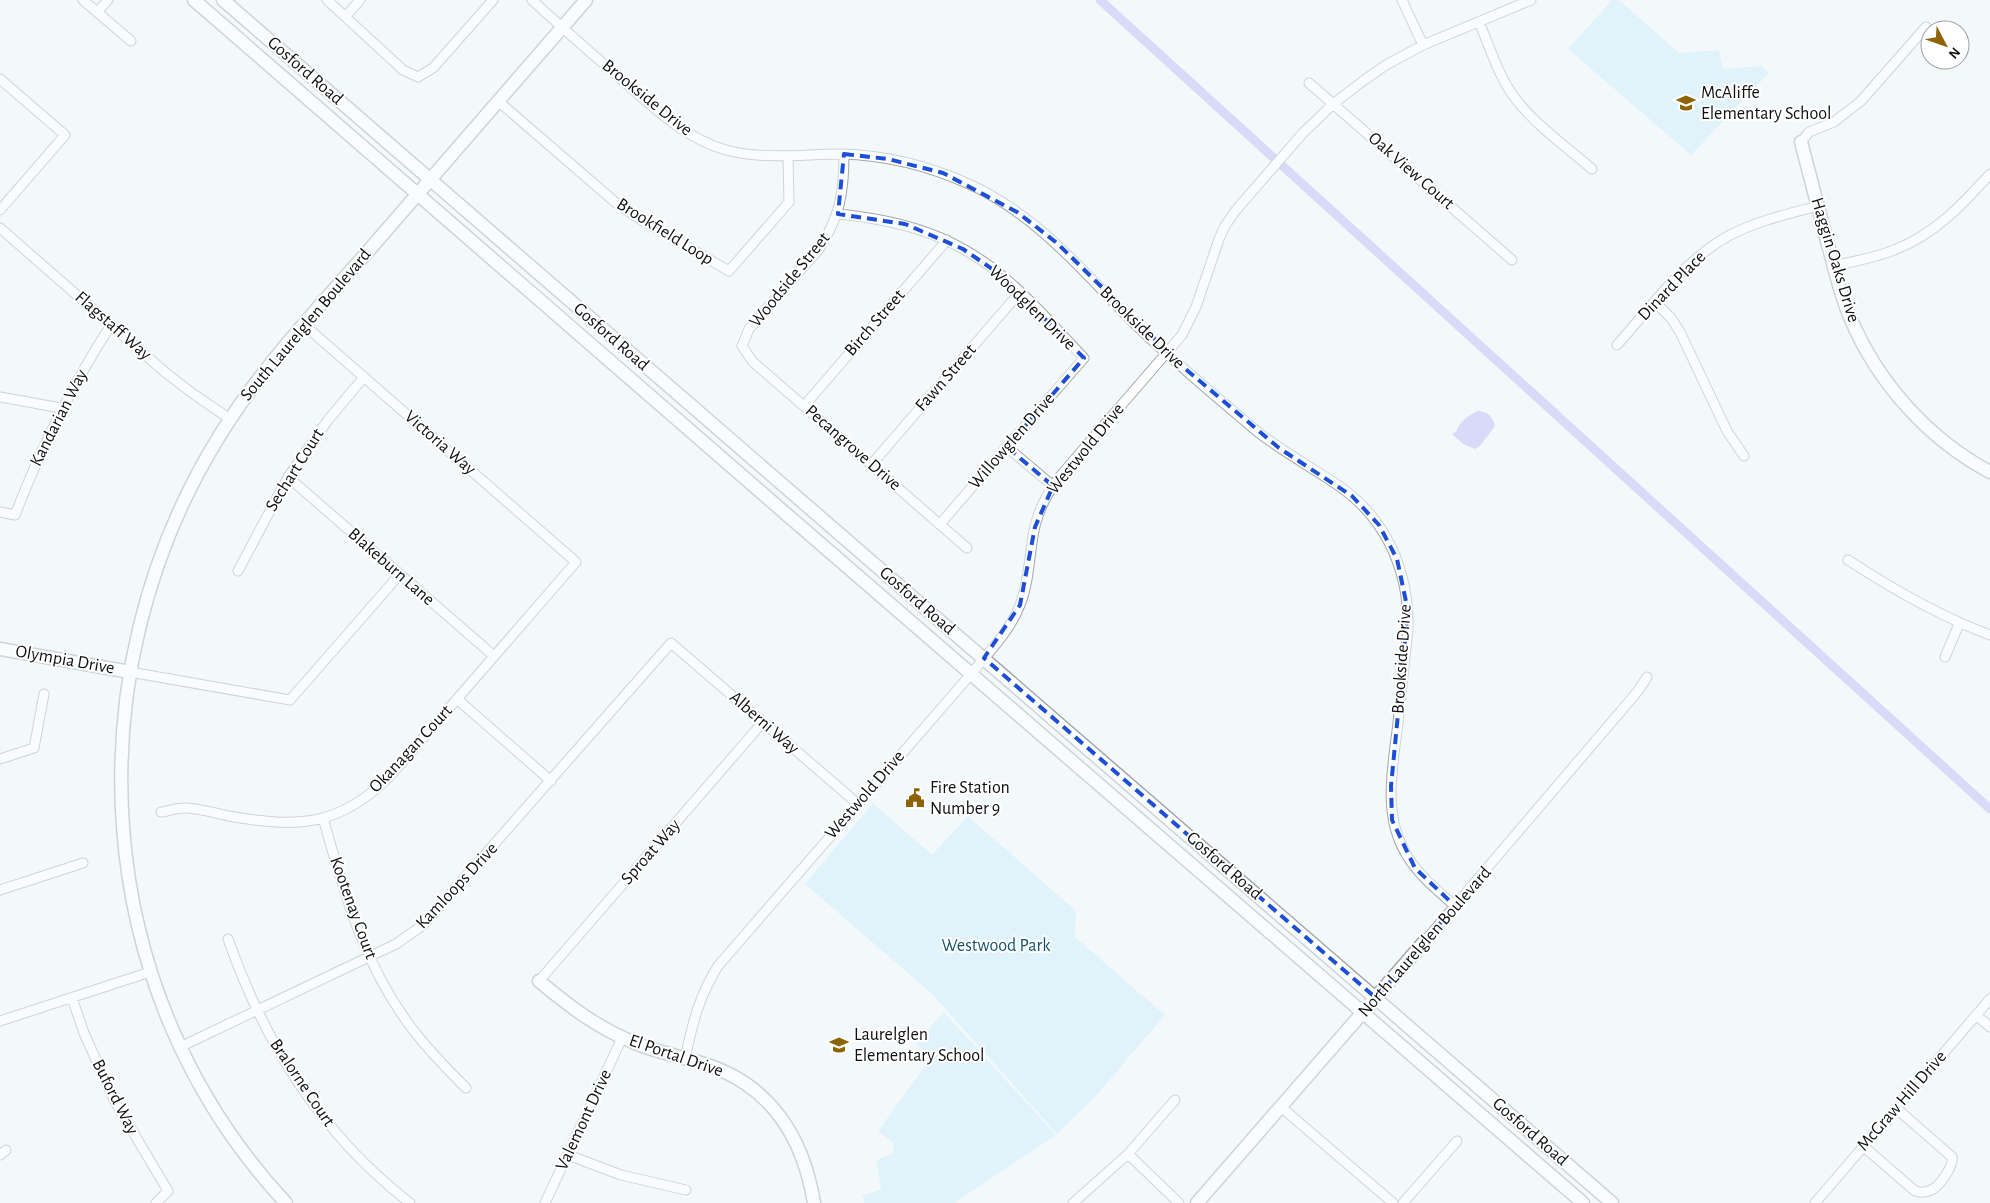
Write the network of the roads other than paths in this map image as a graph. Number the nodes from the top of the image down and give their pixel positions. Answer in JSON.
{"nodes":[{"id":1,"x":84,"y":0,"type":"edge"},
{"id":2,"x":108,"y":0,"type":"edge"},
{"id":3,"x":194,"y":0,"type":"edge"},
{"id":4,"x":224,"y":0,"type":"edge"},
{"id":5,"x":327,"y":0,"type":"edge"},
{"id":6,"x":360,"y":0,"type":"edge"},
{"id":7,"x":493,"y":0,"type":"edge"},
{"id":8,"x":532,"y":0,"type":"edge"},
{"id":9,"x":586,"y":0,"type":"edge"},
{"id":10,"x":1402,"y":0,"type":"edge"},
{"id":11,"x":1531,"y":0,"type":"edge"},
{"id":12,"x":98,"y":12,"type":"junction"},
{"id":13,"x":346,"y":16,"type":"junction"},
{"id":14,"x":1479,"y":22,"type":"junction"},
{"id":15,"x":562,"y":27,"type":"junction"},
{"id":16,"x":1920,"y":34,"type":"edge"},
{"id":17,"x":131,"y":41,"type":"dead end"},
{"id":18,"x":1423,"y":45,"type":"junction"},
{"id":19,"x":0,"y":79,"type":"edge"},
{"id":20,"x":1309,"y":83,"type":"dead end"},
{"id":21,"x":498,"y":101,"type":"junction"},
{"id":22,"x":1333,"y":104,"type":"junction"},
{"id":23,"x":1801,"y":142,"type":"joint"},
{"id":24,"x":844,"y":154,"type":"junction"},
{"id":25,"x":788,"y":156,"type":"junction"},
{"id":26,"x":1592,"y":169,"type":"dead end"},
{"id":27,"x":1990,"y":174,"type":"edge"},
{"id":28,"x":430,"y":180,"type":"junction"},
{"id":29,"x":417,"y":194,"type":"junction"},
{"id":30,"x":1818,"y":206,"type":"junction"},
{"id":31,"x":0,"y":210,"type":"edge"},
{"id":32,"x":838,"y":214,"type":"junction"},
{"id":33,"x":0,"y":228,"type":"edge"},
{"id":34,"x":947,"y":240,"type":"junction"},
{"id":35,"x":1512,"y":260,"type":"dead end"},
{"id":36,"x":1834,"y":266,"type":"junction"},
{"id":37,"x":1020,"y":292,"type":"junction"},
{"id":38,"x":1655,"y":302,"type":"junction"},
{"id":39,"x":303,"y":324,"type":"junction"},
{"id":40,"x":111,"y":325,"type":"junction"},
{"id":41,"x":1617,"y":345,"type":"dead end"},
{"id":42,"x":742,"y":346,"type":"joint"},
{"id":43,"x":1167,"y":353,"type":"junction"},
{"id":44,"x":1084,"y":358,"type":"joint"},
{"id":45,"x":364,"y":377,"type":"junction"},
{"id":46,"x":0,"y":397,"type":"edge"},
{"id":47,"x":804,"y":406,"type":"junction"},
{"id":48,"x":61,"y":408,"type":"junction"},
{"id":49,"x":230,"y":419,"type":"junction"},
{"id":50,"x":1007,"y":446,"type":"junction"},
{"id":51,"x":1744,"y":456,"type":"dead end"},
{"id":52,"x":871,"y":465,"type":"junction"},
{"id":53,"x":1990,"y":472,"type":"edge"},
{"id":54,"x":288,"y":477,"type":"junction"},
{"id":55,"x":1053,"y":486,"type":"junction"},
{"id":56,"x":0,"y":512,"type":"edge"},
{"id":57,"x":940,"y":524,"type":"junction"},
{"id":58,"x":967,"y":548,"type":"dead end"},
{"id":59,"x":1848,"y":560,"type":"dead end"},
{"id":60,"x":576,"y":562,"type":"joint"},
{"id":61,"x":238,"y":570,"type":"dead end"},
{"id":62,"x":400,"y":574,"type":"junction"},
{"id":63,"x":1959,"y":624,"type":"junction"},
{"id":64,"x":1990,"y":635,"type":"edge"},
{"id":65,"x":671,"y":643,"type":"joint"},
{"id":66,"x":0,"y":649,"type":"edge"},
{"id":67,"x":494,"y":656,"type":"junction"},
{"id":68,"x":984,"y":658,"type":"junction"},
{"id":69,"x":1945,"y":658,"type":"dead end"},
{"id":70,"x":130,"y":672,"type":"junction"},
{"id":71,"x":972,"y":674,"type":"junction"},
{"id":72,"x":1647,"y":677,"type":"dead end"},
{"id":73,"x":44,"y":694,"type":"dead end"},
{"id":74,"x":457,"y":699,"type":"junction"},
{"id":75,"x":763,"y":722,"type":"junction"},
{"id":76,"x":0,"y":759,"type":"edge"},
{"id":77,"x":551,"y":781,"type":"junction"},
{"id":78,"x":858,"y":804,"type":"junction"},
{"id":79,"x":161,"y":812,"type":"dead end"},
{"id":80,"x":323,"y":818,"type":"junction"},
{"id":81,"x":83,"y":863,"type":"dead end"},
{"id":82,"x":0,"y":890,"type":"edge"},
{"id":83,"x":1456,"y":906,"type":"junction"},
{"id":84,"x":228,"y":939,"type":"dead end"},
{"id":85,"x":1424,"y":942,"type":"joint"},
{"id":86,"x":369,"y":957,"type":"junction"},
{"id":87,"x":150,"y":972,"type":"junction"},
{"id":88,"x":540,"y":981,"type":"joint"},
{"id":89,"x":72,"y":998,"type":"junction"},
{"id":90,"x":1376,"y":998,"type":"junction"},
{"id":91,"x":1990,"y":999,"type":"edge"},
{"id":92,"x":256,"y":1011,"type":"junction"},
{"id":93,"x":1363,"y":1014,"type":"junction"},
{"id":94,"x":1976,"y":1015,"type":"junction"},
{"id":95,"x":0,"y":1021,"type":"edge"},
{"id":96,"x":1990,"y":1028,"type":"edge"},
{"id":97,"x":622,"y":1038,"type":"junction"},
{"id":98,"x":180,"y":1047,"type":"junction"},
{"id":99,"x":685,"y":1059,"type":"junction"},
{"id":100,"x":466,"y":1088,"type":"dead end"},
{"id":101,"x":1176,"y":1100,"type":"dead end"},
{"id":102,"x":1281,"y":1107,"type":"junction"},
{"id":103,"x":1896,"y":1108,"type":"junction"},
{"id":104,"x":1456,"y":1141,"type":"dead end"},
{"id":105,"x":1863,"y":1146,"type":"junction"},
{"id":106,"x":1128,"y":1154,"type":"junction"},
{"id":107,"x":568,"y":1155,"type":"junction"},
{"id":108,"x":686,"y":1190,"type":"dead end"},
{"id":109,"x":156,"y":1203,"type":"edge"},
{"id":110,"x":286,"y":1203,"type":"edge"},
{"id":111,"x":410,"y":1203,"type":"edge"},
{"id":112,"x":545,"y":1203,"type":"edge"},
{"id":113,"x":814,"y":1203,"type":"edge"},
{"id":114,"x":1073,"y":1203,"type":"edge"},
{"id":115,"x":1179,"y":1203,"type":"edge"},
{"id":116,"x":1197,"y":1203,"type":"edge"},
{"id":117,"x":1393,"y":1203,"type":"edge"},
{"id":118,"x":1403,"y":1203,"type":"edge"},
{"id":119,"x":1583,"y":1203,"type":"edge"},
{"id":120,"x":1612,"y":1203,"type":"edge"},
{"id":121,"x":1815,"y":1203,"type":"edge"}],
"edges":[{"from":1,"to":12,"type":"street"},
{"from":2,"to":12,"type":"street"},
{"from":3,"to":29,"type":"main road","name":"Gosford Road"},
{"from":4,"to":28,"type":"main road","name":"Gosford Road"},
{"from":5,"to":13,"type":"street"},
{"from":6,"to":13,"type":"street"},
{"from":7,"to":13,"type":"street"},
{"from":8,"to":15,"type":"street","name":"Brookside Drive"},
{"from":9,"to":15,"type":"main road","name":"South Laurelglen Boulevard"},
{"from":10,"to":18,"type":"street"},
{"from":11,"to":14,"type":"street","name":"Westwold Drive"},
{"from":12,"to":17,"type":"street"},
{"from":14,"to":18,"type":"street","name":"Westwold Drive"},
{"from":14,"to":26,"type":"street"},
{"from":15,"to":21,"type":"main road","name":"South Laurelglen Boulevard"},
{"from":15,"to":25,"type":"street","name":"Brookside Drive"},
{"from":16,"to":23,"type":"street"},
{"from":18,"to":22,"type":"street","name":"Westwold Drive"},
{"from":19,"to":31,"type":"street"},
{"from":20,"to":22,"type":"street","name":"Oak View Court"},
{"from":21,"to":25,"type":"street","name":"Brookfield Loop"},
{"from":21,"to":28,"type":"main road","name":"South Laurelglen Boulevard"},
{"from":22,"to":35,"type":"street","name":"Oak View Court"},
{"from":22,"to":43,"type":"street","name":"Westwold Drive"},
{"from":23,"to":30,"type":"main road","name":"Haggin Oaks Drive"},
{"from":24,"to":25,"type":"street","name":"Brookside Drive"},
{"from":24,"to":32,"type":"street","name":"Woodside Street"},
{"from":24,"to":43,"type":"street","name":"Brookside Drive"},
{"from":27,"to":36,"type":"street"},
{"from":28,"to":29,"type":"main road","name":"South Laurelglen Boulevard"},
{"from":28,"to":68,"type":"main road","name":"Gosford Road"},
{"from":29,"to":39,"type":"main road","name":"South Laurelglen Boulevard"},
{"from":29,"to":71,"type":"main road","name":"Gosford Road"},
{"from":30,"to":36,"type":"main road","name":"Haggin Oaks Drive"},
{"from":30,"to":38,"type":"street","name":"Dinard Place"},
{"from":32,"to":34,"type":"street","name":"Woodglen Drive"},
{"from":32,"to":42,"type":"street","name":"Woodside Street"},
{"from":33,"to":40,"type":"street","name":"Flagstaff Way"},
{"from":34,"to":37,"type":"street","name":"Woodglen Drive"},
{"from":34,"to":47,"type":"street","name":"Birch Street"},
{"from":36,"to":53,"type":"main road","name":"Haggin Oaks Drive"},
{"from":37,"to":44,"type":"street","name":"Woodglen Drive"},
{"from":37,"to":52,"type":"street","name":"Fawn Street"},
{"from":38,"to":41,"type":"street","name":"Dinard Place"},
{"from":38,"to":51,"type":"street"},
{"from":39,"to":45,"type":"street","name":"Victoria Way"},
{"from":39,"to":49,"type":"main road","name":"South Laurelglen Boulevard"},
{"from":40,"to":48,"type":"street","name":"Kandarian Way"},
{"from":40,"to":49,"type":"street","name":"Flagstaff Way"},
{"from":42,"to":47,"type":"street","name":"Pecangrove Drive"},
{"from":43,"to":55,"type":"street","name":"Westwold Drive"},
{"from":43,"to":83,"type":"street","name":"Brookside Drive"},
{"from":44,"to":50,"type":"street","name":"Willowglen Drive"},
{"from":45,"to":54,"type":"street","name":"Sechart Court"},
{"from":45,"to":60,"type":"street","name":"Victoria Way"},
{"from":46,"to":48,"type":"street"},
{"from":47,"to":52,"type":"street","name":"Pecangrove Drive"},
{"from":48,"to":56,"type":"street","name":"Kandarian Way"},
{"from":49,"to":70,"type":"main road","name":"South Laurelglen Boulevard"},
{"from":50,"to":55,"type":"street"},
{"from":50,"to":57,"type":"street","name":"Willowglen Drive"},
{"from":52,"to":57,"type":"street","name":"Pecangrove Drive"},
{"from":54,"to":61,"type":"street","name":"Sechart Court"},
{"from":54,"to":62,"type":"street","name":"Blakeburn Lane"},
{"from":55,"to":68,"type":"street","name":"Westwold Drive"},
{"from":57,"to":58,"type":"street","name":"Pecangrove Drive"},
{"from":59,"to":63,"type":"street"},
{"from":60,"to":67,"type":"street","name":"Okanagan Court"},
{"from":62,"to":67,"type":"street","name":"Blakeburn Lane"},
{"from":62,"to":70,"type":"street"},
{"from":63,"to":64,"type":"street"},
{"from":63,"to":69,"type":"street"},
{"from":65,"to":75,"type":"street","name":"Alberni Way"},
{"from":65,"to":77,"type":"street","name":"Kamloops Drive"},
{"from":66,"to":70,"type":"main road","name":"Olympia Drive"},
{"from":67,"to":74,"type":"street","name":"Okanagan Court"},
{"from":68,"to":71,"type":"street","name":"Westwold Drive"},
{"from":68,"to":90,"type":"main road","name":"Gosford Road"},
{"from":70,"to":87,"type":"main road","name":"South Laurelglen Boulevard"},
{"from":71,"to":78,"type":"street","name":"Westwold Drive"},
{"from":71,"to":93,"type":"main road","name":"Gosford Road"},
{"from":72,"to":83,"type":"street","name":"North Laurelglen Boulevard"},
{"from":73,"to":76,"type":"street"},
{"from":74,"to":77,"type":"street"},
{"from":74,"to":80,"type":"street","name":"Okanagan Court"},
{"from":75,"to":78,"type":"street","name":"Alberni Way"},
{"from":75,"to":88,"type":"street","name":"Sproat Way"},
{"from":77,"to":86,"type":"street","name":"Kamloops Drive"},
{"from":78,"to":99,"type":"street","name":"Westwold Drive"},
{"from":79,"to":80,"type":"street","name":"Okanagan Court"},
{"from":80,"to":86,"type":"street","name":"Kootenay Court"},
{"from":81,"to":82,"type":"street"},
{"from":83,"to":85,"type":"street","name":"North Laurelglen Boulevard"},
{"from":84,"to":92,"type":"street","name":"Bralorne Court"},
{"from":85,"to":90,"type":"main road","name":"North Laurelglen Boulevard"},
{"from":86,"to":92,"type":"street","name":"Kamloops Drive"},
{"from":86,"to":100,"type":"street","name":"Kootenay Court"},
{"from":87,"to":89,"type":"street"},
{"from":87,"to":98,"type":"main road","name":"South Laurelglen Boulevard"},
{"from":88,"to":97,"type":"main road","name":"El Portal Drive"},
{"from":89,"to":95,"type":"street"},
{"from":89,"to":109,"type":"street","name":"Buford Way"},
{"from":90,"to":93,"type":"main road","name":"North Laurelglen Boulevard"},
{"from":90,"to":120,"type":"main road","name":"Gosford Road"},
{"from":91,"to":94,"type":"street","name":"McGraw Hill Drive"},
{"from":92,"to":98,"type":"street","name":"Kamloops Drive"},
{"from":92,"to":111,"type":"street","name":"Bralorne Court"},
{"from":93,"to":102,"type":"main road","name":"North Laurelglen Boulevard"},
{"from":93,"to":119,"type":"main road","name":"Gosford Road"},
{"from":94,"to":96,"type":"street"},
{"from":94,"to":103,"type":"street","name":"McGraw Hill Drive"},
{"from":97,"to":99,"type":"main road","name":"El Portal Drive"},
{"from":97,"to":107,"type":"street","name":"Valemont Drive"},
{"from":98,"to":110,"type":"main road","name":"South Laurelglen Boulevard"},
{"from":99,"to":113,"type":"main road","name":"El Portal Drive"},
{"from":101,"to":106,"type":"street"},
{"from":102,"to":116,"type":"main road","name":"North Laurelglen Boulevard"},
{"from":102,"to":117,"type":"street"},
{"from":103,"to":105,"type":"street","name":"McGraw Hill Drive"},
{"from":103,"to":105,"type":"street"},
{"from":104,"to":118,"type":"street"},
{"from":105,"to":121,"type":"street","name":"McGraw Hill Drive"},
{"from":106,"to":114,"type":"street"},
{"from":106,"to":115,"type":"street"},
{"from":107,"to":108,"type":"street"},
{"from":107,"to":112,"type":"street","name":"Valemont Drive"}]}
